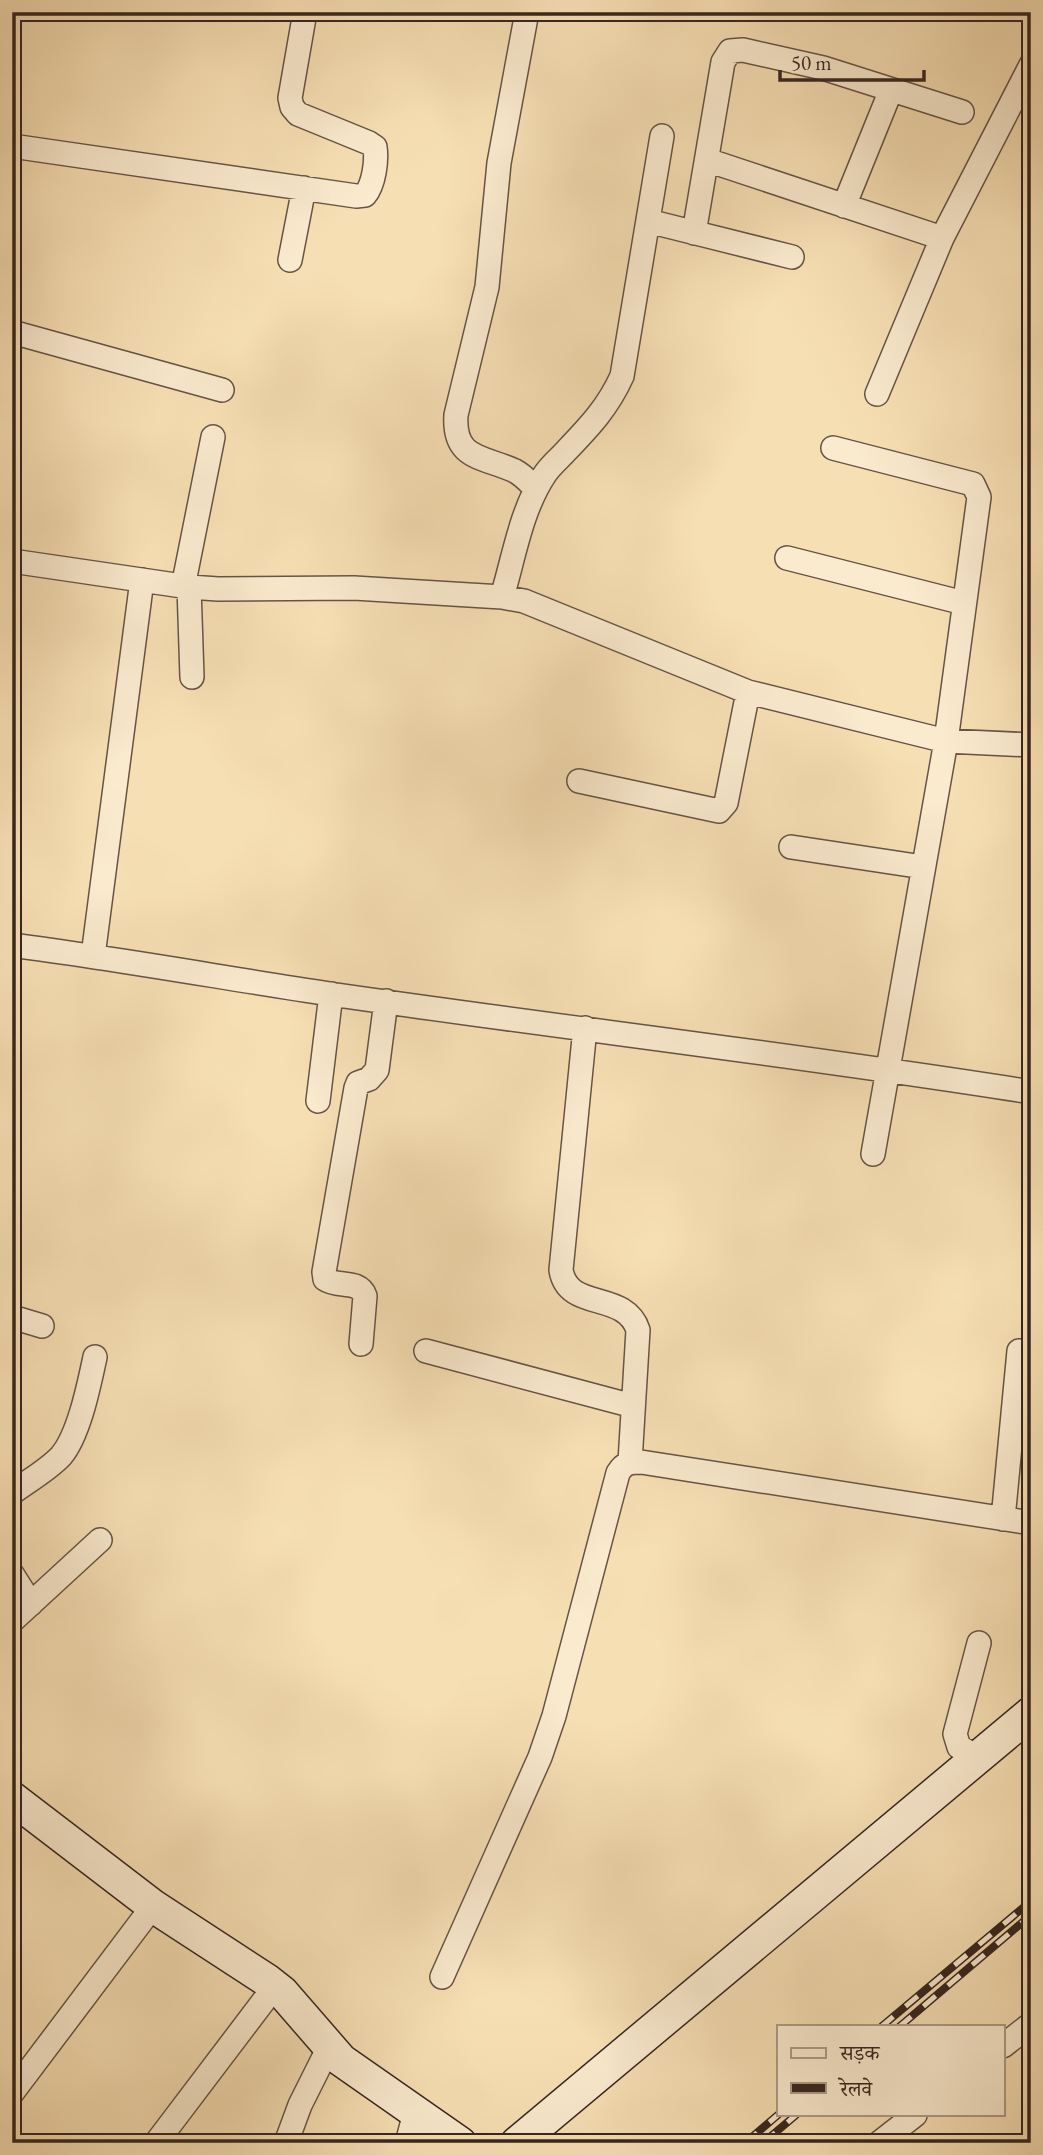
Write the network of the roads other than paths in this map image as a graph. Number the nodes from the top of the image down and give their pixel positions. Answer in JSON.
{"nodes":[{"id":1,"x":304,"y":12,"type":"edge"},
{"id":2,"x":527,"y":12,"type":"edge"},
{"id":3,"x":1031,"y":65,"type":"edge"},
{"id":4,"x":891,"y":90,"type":"junction"},
{"id":5,"x":962,"y":111,"type":"dead end"},
{"id":6,"x":662,"y":136,"type":"dead end"},
{"id":7,"x":12,"y":146,"type":"edge"},
{"id":8,"x":707,"y":160,"type":"junction"},
{"id":9,"x":304,"y":188,"type":"junction"},
{"id":10,"x":844,"y":206,"type":"junction"},
{"id":11,"x":648,"y":221,"type":"junction"},
{"id":12,"x":694,"y":233,"type":"junction"},
{"id":13,"x":942,"y":238,"type":"junction"},
{"id":14,"x":792,"y":257,"type":"dead end"},
{"id":15,"x":290,"y":260,"type":"dead end"},
{"id":16,"x":12,"y":332,"type":"edge"},
{"id":17,"x":222,"y":390,"type":"dead end"},
{"id":18,"x":877,"y":394,"type":"dead end"},
{"id":19,"x":213,"y":438,"type":"dead end"},
{"id":20,"x":833,"y":447,"type":"dead end"},
{"id":21,"x":536,"y":489,"type":"junction"},
{"id":22,"x":787,"y":558,"type":"dead end"},
{"id":23,"x":12,"y":561,"type":"edge"},
{"id":24,"x":142,"y":580,"type":"junction"},
{"id":25,"x":186,"y":587,"type":"junction"},
{"id":26,"x":502,"y":597,"type":"junction"},
{"id":27,"x":964,"y":603,"type":"junction"},
{"id":28,"x":192,"y":677,"type":"dead end"},
{"id":29,"x":748,"y":692,"type":"junction"},
{"id":30,"x":946,"y":741,"type":"junction"},
{"id":31,"x":1031,"y":745,"type":"edge"},
{"id":32,"x":579,"y":780,"type":"dead end"},
{"id":33,"x":791,"y":847,"type":"dead end"},
{"id":34,"x":923,"y":867,"type":"junction"},
{"id":35,"x":12,"y":945,"type":"edge"},
{"id":36,"x":93,"y":956,"type":"junction"},
{"id":37,"x":331,"y":994,"type":"junction"},
{"id":38,"x":386,"y":1001,"type":"junction"},
{"id":39,"x":585,"y":1028,"type":"junction"},
{"id":40,"x":887,"y":1069,"type":"junction"},
{"id":41,"x":1031,"y":1092,"type":"edge"},
{"id":42,"x":318,"y":1101,"type":"dead end"},
{"id":43,"x":873,"y":1154,"type":"dead end"},
{"id":44,"x":12,"y":1317,"type":"edge"},
{"id":45,"x":42,"y":1326,"type":"dead end"},
{"id":46,"x":361,"y":1344,"type":"dead end"},
{"id":47,"x":426,"y":1351,"type":"dead end"},
{"id":48,"x":1019,"y":1351,"type":"dead end"},
{"id":49,"x":95,"y":1357,"type":"dead end"},
{"id":50,"x":633,"y":1406,"type":"junction"},
{"id":51,"x":630,"y":1462,"type":"junction"},
{"id":52,"x":12,"y":1493,"type":"edge"},
{"id":53,"x":1003,"y":1519,"type":"junction"},
{"id":54,"x":1031,"y":1524,"type":"edge"},
{"id":55,"x":100,"y":1540,"type":"dead end"},
{"id":56,"x":12,"y":1574,"type":"edge"},
{"id":57,"x":31,"y":1604,"type":"junction"},
{"id":58,"x":12,"y":1621,"type":"edge"},
{"id":59,"x":979,"y":1643,"type":"dead end"},
{"id":60,"x":1031,"y":1713,"type":"edge"},
{"id":61,"x":978,"y":1757,"type":"junction"},
{"id":62,"x":12,"y":1798,"type":"edge"},
{"id":63,"x":153,"y":1906,"type":"junction"},
{"id":64,"x":442,"y":1977,"type":"dead end"},
{"id":65,"x":275,"y":1986,"type":"junction"},
{"id":66,"x":1031,"y":2024,"type":"edge"},
{"id":67,"x":1004,"y":2045,"type":"edge"},
{"id":68,"x":329,"y":2046,"type":"junction"},
{"id":69,"x":12,"y":2093,"type":"edge"},
{"id":70,"x":914,"y":2116,"type":"edge"},
{"id":71,"x":411,"y":2128,"type":"edge"},
{"id":72,"x":156,"y":2143,"type":"edge"},
{"id":73,"x":286,"y":2143,"type":"edge"},
{"id":74,"x":460,"y":2143,"type":"edge"},
{"id":75,"x":517,"y":2143,"type":"edge"},
{"id":76,"x":879,"y":2143,"type":"edge"}],
"edges":[{"from":1,"to":9,"type":"street"},
{"from":2,"to":21,"type":"street"},
{"from":3,"to":13,"type":"street"},
{"from":4,"to":5,"type":"street"},
{"from":4,"to":8,"type":"street"},
{"from":4,"to":10,"type":"street"},
{"from":6,"to":11,"type":"street"},
{"from":7,"to":9,"type":"street"},
{"from":8,"to":10,"type":"street"},
{"from":8,"to":12,"type":"street"},
{"from":9,"to":15,"type":"street"},
{"from":10,"to":13,"type":"street"},
{"from":11,"to":12,"type":"street"},
{"from":11,"to":21,"type":"street"},
{"from":12,"to":14,"type":"street"},
{"from":13,"to":18,"type":"street"},
{"from":16,"to":17,"type":"street"},
{"from":19,"to":25,"type":"street"},
{"from":20,"to":27,"type":"street"},
{"from":21,"to":26,"type":"street"},
{"from":22,"to":27,"type":"street"},
{"from":23,"to":24,"type":"street"},
{"from":24,"to":25,"type":"street"},
{"from":24,"to":36,"type":"street"},
{"from":25,"to":26,"type":"street"},
{"from":25,"to":28,"type":"street"},
{"from":26,"to":29,"type":"street"},
{"from":27,"to":30,"type":"street"},
{"from":29,"to":30,"type":"street"},
{"from":29,"to":32,"type":"street"},
{"from":30,"to":31,"type":"street"},
{"from":30,"to":34,"type":"street"},
{"from":33,"to":34,"type":"street"},
{"from":34,"to":40,"type":"street"},
{"from":35,"to":36,"type":"street"},
{"from":36,"to":37,"type":"street"},
{"from":37,"to":38,"type":"street"},
{"from":37,"to":42,"type":"street"},
{"from":38,"to":39,"type":"street"},
{"from":38,"to":46,"type":"street"},
{"from":39,"to":40,"type":"street"},
{"from":39,"to":50,"type":"street"},
{"from":40,"to":41,"type":"street"},
{"from":40,"to":43,"type":"street"},
{"from":44,"to":45,"type":"street"},
{"from":47,"to":50,"type":"street"},
{"from":48,"to":53,"type":"street"},
{"from":49,"to":52,"type":"street"},
{"from":50,"to":51,"type":"street"},
{"from":51,"to":53,"type":"street"},
{"from":51,"to":64,"type":"street"},
{"from":53,"to":54,"type":"street"},
{"from":55,"to":57,"type":"street"},
{"from":56,"to":57,"type":"street"},
{"from":57,"to":58,"type":"street"},
{"from":59,"to":61,"type":"street"},
{"from":60,"to":61,"type":"street"},
{"from":61,"to":75,"type":"street"},
{"from":62,"to":63,"type":"street"},
{"from":63,"to":65,"type":"street"},
{"from":63,"to":69,"type":"street"},
{"from":65,"to":68,"type":"street"},
{"from":65,"to":72,"type":"street"},
{"from":66,"to":67,"type":"street"},
{"from":68,"to":71,"type":"street"},
{"from":68,"to":73,"type":"street"},
{"from":70,"to":76,"type":"street"},
{"from":71,"to":74,"type":"street"}]}
